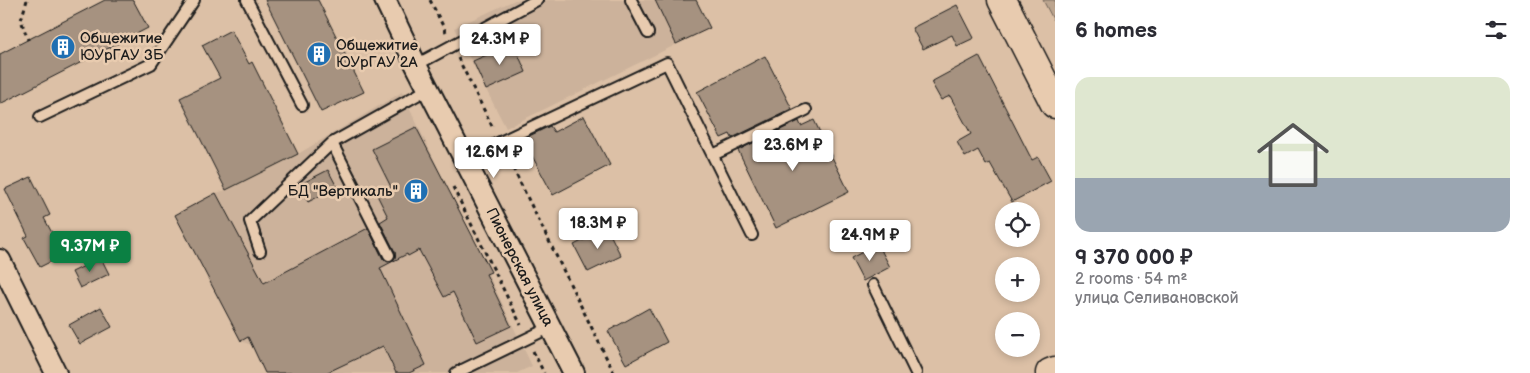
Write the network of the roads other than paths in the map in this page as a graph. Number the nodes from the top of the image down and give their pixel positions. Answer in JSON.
{"nodes":[{"id":1,"x":194,"y":0,"type":"edge"},
{"id":2,"x":247,"y":0,"type":"edge"},
{"id":3,"x":385,"y":0,"type":"edge"},
{"id":4,"x":537,"y":0,"type":"edge"},
{"id":5,"x":630,"y":0,"type":"edge"},
{"id":6,"x":1002,"y":0,"type":"edge"},
{"id":7,"x":648,"y":33,"type":"dead end"},
{"id":8,"x":416,"y":65,"type":"junction"},
{"id":9,"x":428,"y":90,"type":"junction"},
{"id":10,"x":1055,"y":104,"type":"edge"},
{"id":11,"x":302,"y":105,"type":"dead end"},
{"id":12,"x":806,"y":110,"type":"dead end"},
{"id":13,"x":40,"y":117,"type":"dead end"},
{"id":14,"x":332,"y":143,"type":"junction"},
{"id":15,"x":712,"y":155,"type":"junction"},
{"id":16,"x":464,"y":159,"type":"junction"},
{"id":17,"x":752,"y":235,"type":"dead end"},
{"id":18,"x":260,"y":251,"type":"dead end"},
{"id":19,"x":389,"y":255,"type":"dead end"},
{"id":20,"x":2,"y":271,"type":"edge"},
{"id":21,"x":874,"y":285,"type":"dead end"},
{"id":22,"x":551,"y":327,"type":"junction"},
{"id":23,"x":1055,"y":371,"type":"edge"},
{"id":24,"x":56,"y":373,"type":"edge"},
{"id":25,"x":456,"y":373,"type":"edge"},
{"id":26,"x":574,"y":373,"type":"edge"},
{"id":27,"x":916,"y":373,"type":"edge"},
{"id":28,"x":1050,"y":373,"type":"edge"}],
"edges":[{"from":1,"to":13,"type":"lane"},
{"from":2,"to":11,"type":"lane"},
{"from":3,"to":8,"type":"street","name":"Пионерская улица"},
{"from":4,"to":8,"type":"lane"},
{"from":5,"to":7,"type":"lane"},
{"from":6,"to":10,"type":"street"},
{"from":8,"to":9,"type":"street","name":"Пионерская улица"},
{"from":9,"to":14,"type":"lane"},
{"from":9,"to":16,"type":"street","name":"Пионерская улица"},
{"from":12,"to":15,"type":"lane"},
{"from":14,"to":18,"type":"lane"},
{"from":14,"to":19,"type":"lane"},
{"from":15,"to":16,"type":"lane"},
{"from":15,"to":17,"type":"lane"},
{"from":16,"to":22,"type":"street","name":"Пионерская улица"},
{"from":20,"to":24,"type":"street"},
{"from":21,"to":27,"type":"lane"},
{"from":22,"to":25,"type":"lane"},
{"from":22,"to":26,"type":"street","name":"Пионерская улица"},
{"from":23,"to":28,"type":"street"}]}
